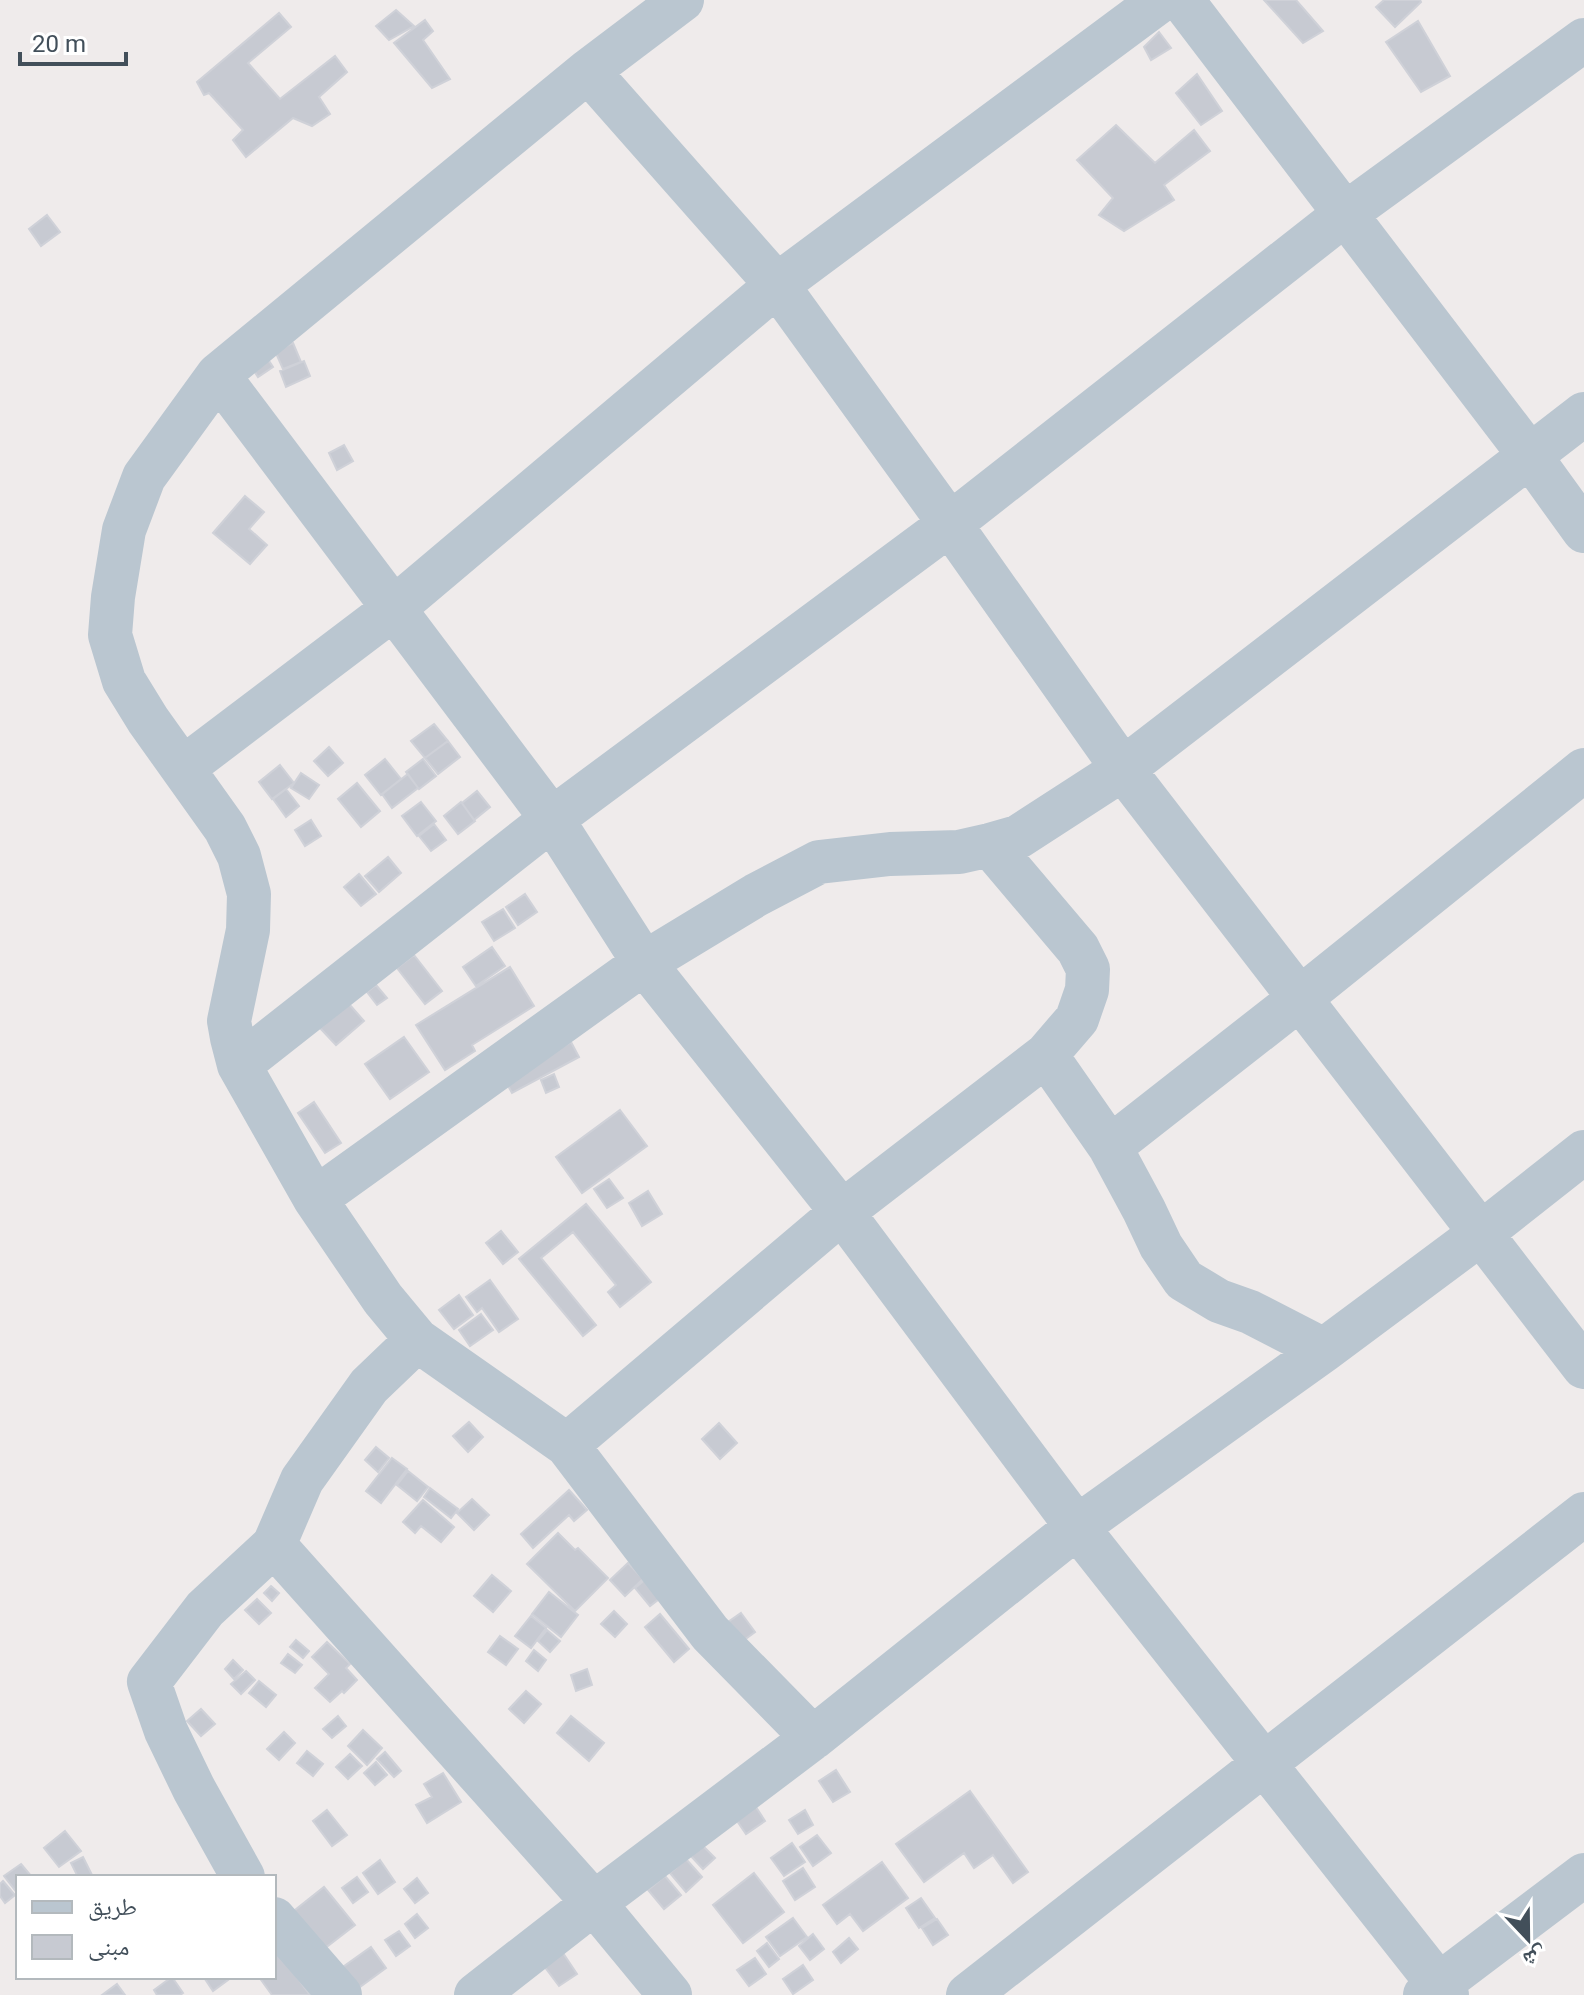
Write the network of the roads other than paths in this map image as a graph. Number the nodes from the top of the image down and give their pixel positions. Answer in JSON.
{"nodes":[{"id":1,"x":682,"y":0,"type":"edge"},
{"id":2,"x":1161,"y":0,"type":"edge"},
{"id":3,"x":1182,"y":0,"type":"edge"},
{"id":4,"x":1584,"y":40,"type":"edge"},
{"id":5,"x":588,"y":71,"type":"junction"},
{"id":6,"x":1345,"y":214,"type":"junction"},
{"id":7,"x":777,"y":285,"type":"junction"},
{"id":8,"x":218,"y":375,"type":"junction"},
{"id":9,"x":1584,"y":414,"type":"edge"},
{"id":10,"x":1530,"y":456,"type":"junction"},
{"id":11,"x":950,"y":524,"type":"junction"},
{"id":12,"x":1584,"y":531,"type":"edge"},
{"id":13,"x":393,"y":609,"type":"junction"},
{"id":14,"x":183,"y":768,"type":"junction"},
{"id":15,"x":1123,"y":769,"type":"junction"},
{"id":16,"x":1584,"y":770,"type":"edge"},
{"id":17,"x":552,"y":819,"type":"junction"},
{"id":18,"x":990,"y":845,"type":"junction"},
{"id":19,"x":644,"y":963,"type":"junction"},
{"id":20,"x":1299,"y":999,"type":"junction"},
{"id":21,"x":1046,"y":1055,"type":"junction"},
{"id":22,"x":239,"y":1065,"type":"junction"},
{"id":23,"x":1110,"y":1147,"type":"junction"},
{"id":24,"x":1584,"y":1152,"type":"edge"},
{"id":25,"x":315,"y":1199,"type":"junction"},
{"id":26,"x":842,"y":1212,"type":"junction"},
{"id":27,"x":1480,"y":1234,"type":"junction"},
{"id":28,"x":417,"y":1340,"type":"junction"},
{"id":29,"x":1324,"y":1350,"type":"junction"},
{"id":30,"x":1584,"y":1367,"type":"edge"},
{"id":31,"x":567,"y":1445,"type":"junction"},
{"id":32,"x":1584,"y":1514,"type":"edge"},
{"id":33,"x":1077,"y":1527,"type":"junction"},
{"id":34,"x":274,"y":1545,"type":"junction"},
{"id":35,"x":813,"y":1738,"type":"junction"},
{"id":36,"x":1265,"y":1763,"type":"junction"},
{"id":37,"x":242,"y":1875,"type":"edge"},
{"id":38,"x":1584,"y":1875,"type":"edge"},
{"id":39,"x":594,"y":1903,"type":"junction"},
{"id":40,"x":276,"y":1921,"type":"edge"},
{"id":41,"x":1437,"y":1991,"type":"edge"},
{"id":42,"x":340,"y":1995,"type":"edge"},
{"id":43,"x":476,"y":1995,"type":"edge"},
{"id":44,"x":670,"y":1995,"type":"edge"},
{"id":45,"x":968,"y":1995,"type":"edge"}],
"edges":[{"from":1,"to":5,"type":"street"},
{"from":2,"to":7,"type":"street"},
{"from":3,"to":6,"type":"street"},
{"from":4,"to":6,"type":"street"},
{"from":5,"to":7,"type":"street"},
{"from":5,"to":8,"type":"street"},
{"from":6,"to":10,"type":"street"},
{"from":6,"to":11,"type":"street"},
{"from":7,"to":11,"type":"street"},
{"from":7,"to":13,"type":"street"},
{"from":8,"to":13,"type":"street"},
{"from":8,"to":14,"type":"street"},
{"from":9,"to":10,"type":"street"},
{"from":10,"to":12,"type":"street"},
{"from":10,"to":15,"type":"street"},
{"from":11,"to":15,"type":"street"},
{"from":11,"to":17,"type":"street"},
{"from":13,"to":14,"type":"street"},
{"from":13,"to":17,"type":"street"},
{"from":14,"to":22,"type":"street"},
{"from":15,"to":18,"type":"street"},
{"from":15,"to":20,"type":"street"},
{"from":16,"to":20,"type":"street"},
{"from":17,"to":19,"type":"street"},
{"from":17,"to":22,"type":"street"},
{"from":18,"to":19,"type":"street"},
{"from":18,"to":21,"type":"street"},
{"from":19,"to":25,"type":"street"},
{"from":19,"to":26,"type":"street"},
{"from":20,"to":23,"type":"street"},
{"from":20,"to":27,"type":"street"},
{"from":21,"to":23,"type":"street"},
{"from":21,"to":26,"type":"street"},
{"from":22,"to":25,"type":"street"},
{"from":23,"to":29,"type":"street"},
{"from":24,"to":27,"type":"street"},
{"from":25,"to":28,"type":"street"},
{"from":26,"to":31,"type":"street"},
{"from":26,"to":33,"type":"street"},
{"from":27,"to":29,"type":"street"},
{"from":27,"to":30,"type":"street"},
{"from":28,"to":31,"type":"street"},
{"from":28,"to":34,"type":"street"},
{"from":29,"to":33,"type":"street"},
{"from":31,"to":35,"type":"street"},
{"from":32,"to":36,"type":"street"},
{"from":33,"to":35,"type":"street"},
{"from":33,"to":36,"type":"street"},
{"from":34,"to":37,"type":"street"},
{"from":34,"to":39,"type":"street"},
{"from":35,"to":39,"type":"street"},
{"from":36,"to":41,"type":"street"},
{"from":36,"to":45,"type":"street"},
{"from":38,"to":41,"type":"street"},
{"from":39,"to":43,"type":"street"},
{"from":39,"to":44,"type":"street"},
{"from":40,"to":42,"type":"street"}]}
